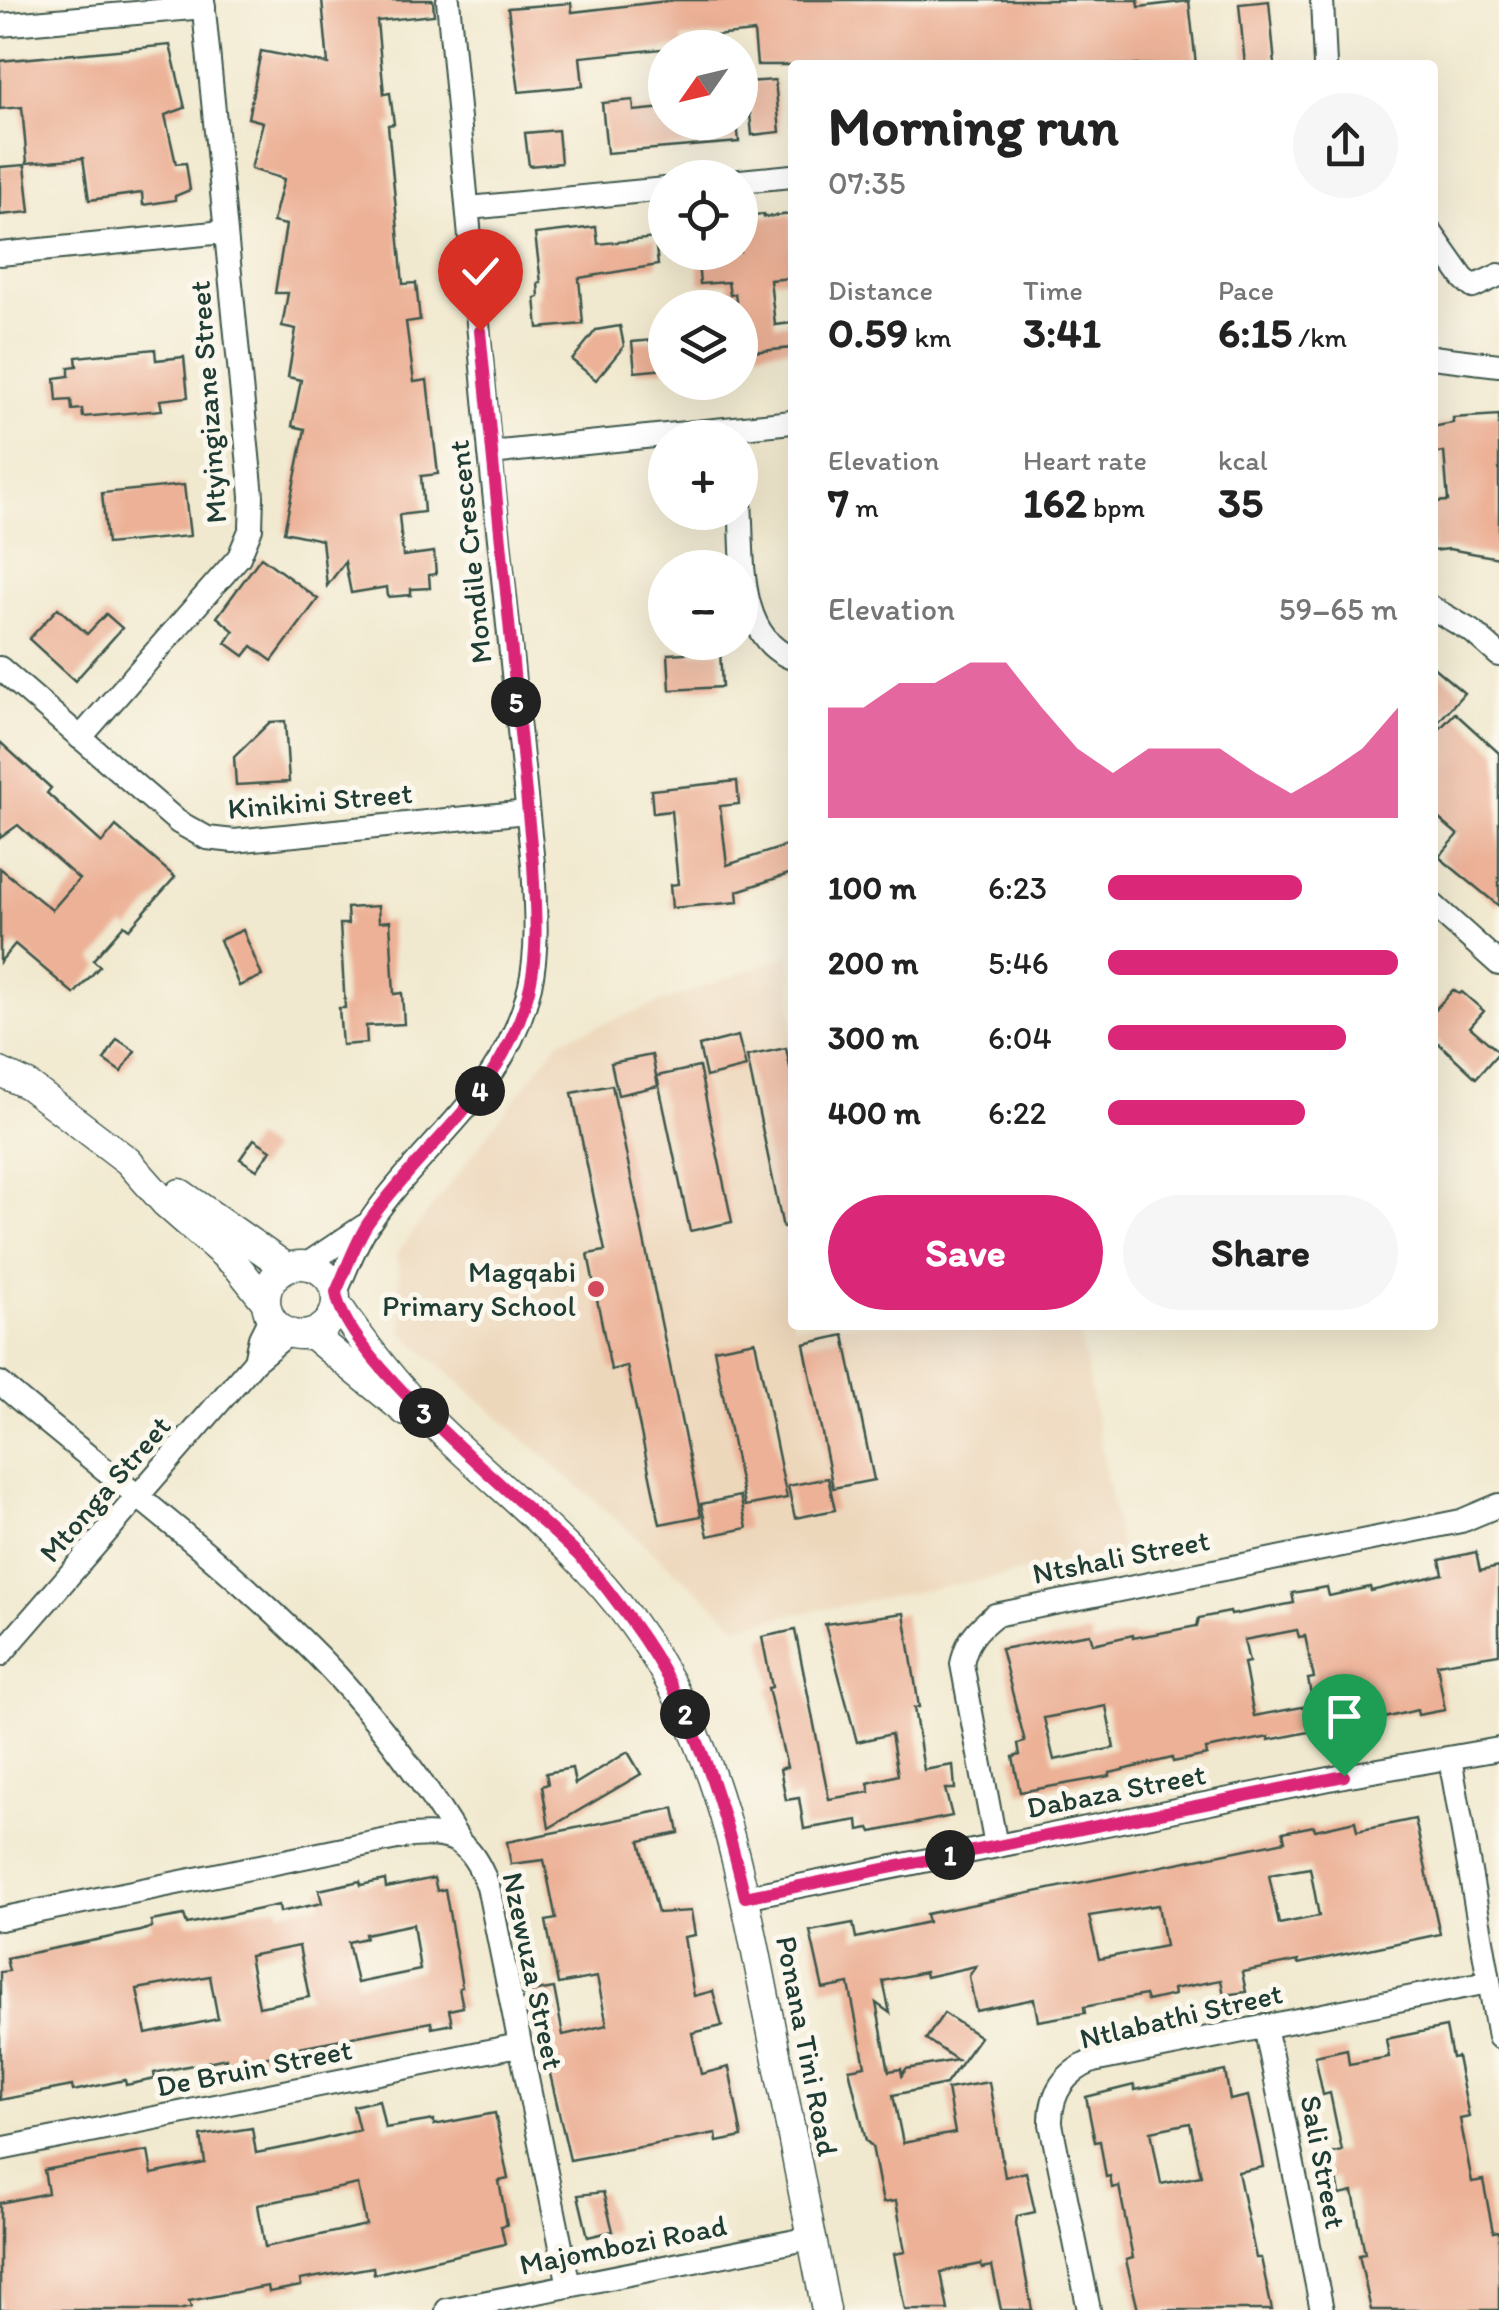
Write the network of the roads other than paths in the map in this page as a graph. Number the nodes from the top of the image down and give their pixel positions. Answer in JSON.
{"nodes":[{"id":1,"x":448,"y":0,"type":"edge"},
{"id":2,"x":1322,"y":0,"type":"edge"},
{"id":3,"x":204,"y":4,"type":"edge"},
{"id":4,"x":0,"y":25,"type":"edge"},
{"id":5,"x":1325,"y":60,"type":"edge"},
{"id":6,"x":788,"y":176,"type":"edge"},
{"id":7,"x":758,"y":179,"type":"edge"},
{"id":8,"x":648,"y":191,"type":"edge"},
{"id":9,"x":470,"y":208,"type":"junction"},
{"id":10,"x":224,"y":232,"type":"junction"},
{"id":11,"x":1438,"y":243,"type":"edge"},
{"id":12,"x":0,"y":254,"type":"edge"},
{"id":13,"x":1499,"y":275,"type":"edge"},
{"id":14,"x":1438,"y":359,"type":"edge"},
{"id":15,"x":1499,"y":365,"type":"edge"},
{"id":16,"x":788,"y":423,"type":"edge"},
{"id":17,"x":758,"y":428,"type":"edge"},
{"id":18,"x":648,"y":440,"type":"edge"},
{"id":19,"x":490,"y":453,"type":"junction"},
{"id":20,"x":743,"y":530,"type":"edge"},
{"id":21,"x":1438,"y":611,"type":"edge"},
{"id":22,"x":1499,"y":656,"type":"edge"},
{"id":23,"x":788,"y":657,"type":"edge"},
{"id":24,"x":0,"y":668,"type":"edge"},
{"id":25,"x":80,"y":738,"type":"junction"},
{"id":26,"x":527,"y":812,"type":"junction"},
{"id":27,"x":1438,"y":909,"type":"edge"},
{"id":28,"x":1499,"y":964,"type":"edge"},
{"id":29,"x":0,"y":1072,"type":"edge"},
{"id":30,"x":128,"y":1161,"type":"junction"},
{"id":31,"x":367,"y":1224,"type":"junction"},
{"id":32,"x":296,"y":1266,"type":"junction"},
{"id":33,"x":336,"y":1298,"type":"junction"},
{"id":34,"x":284,"y":1322,"type":"junction"},
{"id":35,"x":0,"y":1383,"type":"edge"},
{"id":36,"x":431,"y":1420,"type":"junction"},
{"id":37,"x":138,"y":1500,"type":"junction"},
{"id":38,"x":1499,"y":1505,"type":"edge"},
{"id":39,"x":0,"y":1655,"type":"edge"},
{"id":40,"x":1499,"y":1749,"type":"edge"},
{"id":41,"x":1450,"y":1758,"type":"junction"},
{"id":42,"x":460,"y":1842,"type":"junction"},
{"id":43,"x":996,"y":1846,"type":"junction"},
{"id":44,"x":745,"y":1897,"type":"junction"},
{"id":45,"x":0,"y":1919,"type":"edge"},
{"id":46,"x":1488,"y":1982,"type":"junction"},
{"id":47,"x":1265,"y":2026,"type":"junction"},
{"id":48,"x":1499,"y":2037,"type":"edge"},
{"id":49,"x":519,"y":2045,"type":"junction"},
{"id":50,"x":0,"y":2150,"type":"edge"},
{"id":51,"x":812,"y":2238,"type":"junction"},
{"id":52,"x":569,"y":2286,"type":"junction"},
{"id":53,"x":447,"y":2310,"type":"edge"},
{"id":54,"x":826,"y":2310,"type":"edge"},
{"id":55,"x":1089,"y":2310,"type":"edge"},
{"id":56,"x":1322,"y":2310,"type":"edge"}],
"edges":[{"from":1,"to":9,"type":"street","name":"Mondile Crescent"},
{"from":2,"to":5,"type":"street"},
{"from":3,"to":4,"type":"street"},
{"from":3,"to":10,"type":"street","name":"Mtyingizane Street"},
{"from":6,"to":7,"type":"street"},
{"from":8,"to":9,"type":"street"},
{"from":9,"to":19,"type":"street","name":"Mondile Crescent"},
{"from":10,"to":12,"type":"street"},
{"from":10,"to":25,"type":"street","name":"Mtyingizane Street"},
{"from":11,"to":13,"type":"street"},
{"from":14,"to":15,"type":"street"},
{"from":16,"to":17,"type":"street"},
{"from":18,"to":19,"type":"street"},
{"from":19,"to":26,"type":"street","name":"Mondile Crescent"},
{"from":20,"to":23,"type":"street"},
{"from":21,"to":22,"type":"street"},
{"from":24,"to":25,"type":"street","name":"Kinikini Street"},
{"from":25,"to":26,"type":"street","name":"Kinikini Street"},
{"from":26,"to":31,"type":"street","name":"Mondile Crescent"},
{"from":27,"to":28,"type":"street"},
{"from":29,"to":30,"type":"street","name":"Ponana Tini Road"},
{"from":30,"to":32,"type":"street","name":"Ponana Tini Road"},
{"from":30,"to":34,"type":"street","name":"Ponana Tini Road"},
{"from":31,"to":32,"type":"street","name":"Mondile Crescent"},
{"from":31,"to":33,"type":"street","name":"Mondile Crescent"},
{"from":32,"to":33,"type":"street","name":"Ponana Tini Road"},
{"from":32,"to":34,"type":"street"},
{"from":33,"to":34,"type":"street"},
{"from":33,"to":36,"type":"street","name":"Ponana Tini Road"},
{"from":34,"to":36,"type":"street","name":"Ponana Tini Road"},
{"from":34,"to":37,"type":"street","name":"Mtonga Street"},
{"from":35,"to":37,"type":"street","name":"Nzewuza Street"},
{"from":36,"to":44,"type":"street","name":"Ponana Tini Road"},
{"from":37,"to":39,"type":"street","name":"Mtonga Street"},
{"from":37,"to":42,"type":"street","name":"Nzewuza Street"},
{"from":38,"to":43,"type":"street","name":"Ntshali Street"},
{"from":40,"to":41,"type":"street","name":"Dabaza Street"},
{"from":41,"to":43,"type":"street","name":"Dabaza Street"},
{"from":41,"to":46,"type":"street"},
{"from":42,"to":45,"type":"street"},
{"from":42,"to":49,"type":"street","name":"Nzewuza Street"},
{"from":43,"to":44,"type":"street","name":"Dabaza Street"},
{"from":44,"to":51,"type":"street","name":"Ponana Tini Road"},
{"from":46,"to":47,"type":"street","name":"Ntlabathi Street"},
{"from":46,"to":48,"type":"street"},
{"from":47,"to":55,"type":"street","name":"Ntlabathi Street"},
{"from":47,"to":56,"type":"street","name":"Sali Street"},
{"from":49,"to":50,"type":"street","name":"De Bruin Street"},
{"from":49,"to":52,"type":"street","name":"Nzewuza Street"},
{"from":51,"to":52,"type":"street","name":"Majombozi Road"},
{"from":51,"to":54,"type":"street","name":"Ponana Tini Road"},
{"from":52,"to":53,"type":"street","name":"Majombozi Road"}]}
